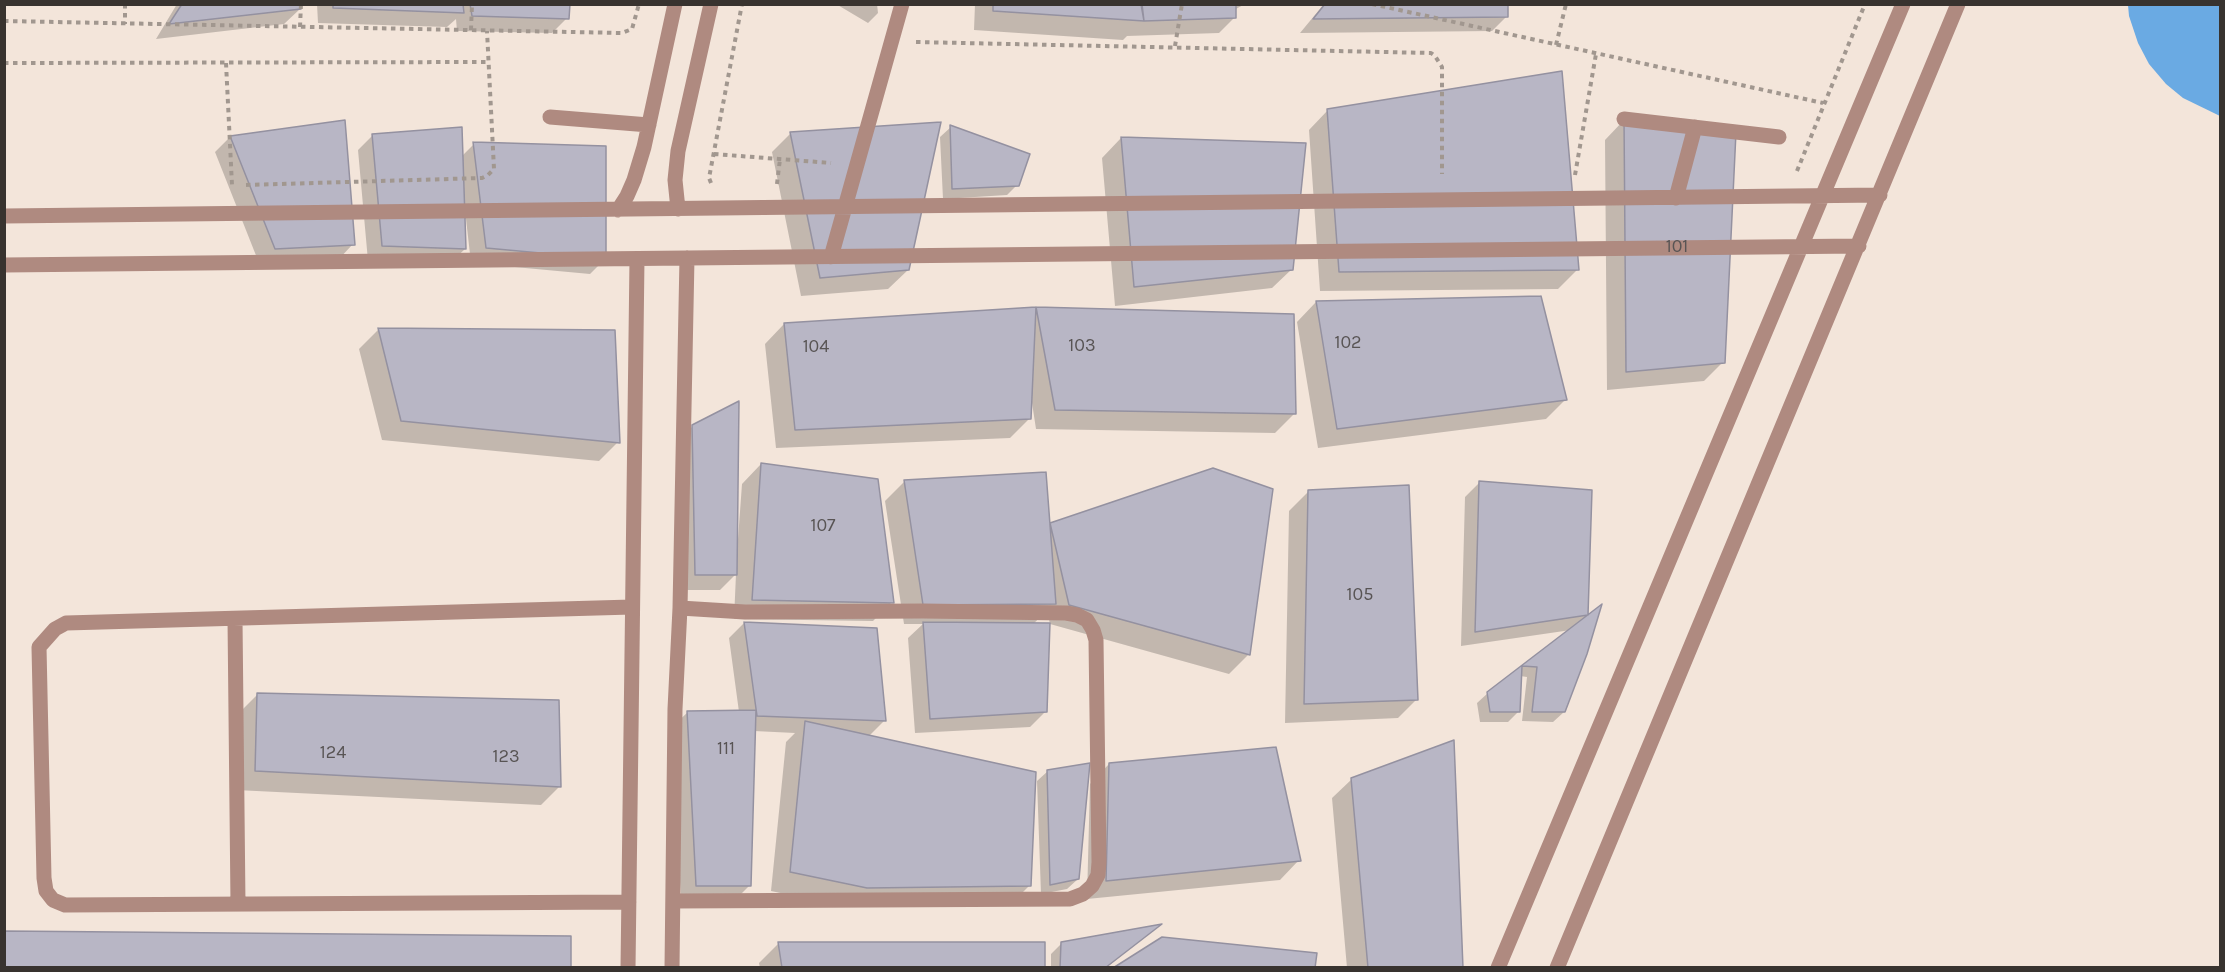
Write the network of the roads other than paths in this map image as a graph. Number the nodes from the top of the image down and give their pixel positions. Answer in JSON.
{"nodes":[{"id":1,"x":675,"y":4,"type":"edge"},
{"id":2,"x":711,"y":4,"type":"edge"},
{"id":3,"x":902,"y":4,"type":"edge"},
{"id":4,"x":1903,"y":4,"type":"edge"},
{"id":5,"x":1958,"y":4,"type":"edge"},
{"id":6,"x":550,"y":117,"type":"dead end"},
{"id":7,"x":1624,"y":119,"type":"dead end"},
{"id":8,"x":649,"y":125,"type":"junction"},
{"id":9,"x":1695,"y":127,"type":"junction"},
{"id":10,"x":1779,"y":137,"type":"dead end"},
{"id":11,"x":1880,"y":195,"type":"junction"},
{"id":12,"x":1822,"y":196,"type":"junction"},
{"id":13,"x":1676,"y":198,"type":"junction"},
{"id":14,"x":845,"y":206,"type":"junction"},
{"id":15,"x":678,"y":208,"type":"junction"},
{"id":16,"x":618,"y":210,"type":"junction"},
{"id":17,"x":4,"y":216,"type":"edge"},
{"id":18,"x":1859,"y":246,"type":"junction"},
{"id":19,"x":1801,"y":248,"type":"junction"},
{"id":20,"x":831,"y":257,"type":"junction"},
{"id":21,"x":687,"y":258,"type":"junction"},
{"id":22,"x":636,"y":259,"type":"junction"},
{"id":23,"x":4,"y":265,"type":"edge"},
{"id":24,"x":632,"y":607,"type":"junction"},
{"id":25,"x":680,"y":608,"type":"junction"},
{"id":26,"x":235,"y":619,"type":"junction"},
{"id":27,"x":674,"y":901,"type":"junction"},
{"id":28,"x":629,"y":902,"type":"junction"},
{"id":29,"x":238,"y":904,"type":"junction"},
{"id":30,"x":628,"y":968,"type":"edge"},
{"id":31,"x":672,"y":968,"type":"edge"},
{"id":32,"x":1498,"y":968,"type":"edge"},
{"id":33,"x":1557,"y":968,"type":"edge"}],
"edges":[{"from":1,"to":8,"type":"street"},
{"from":2,"to":15,"type":"street"},
{"from":3,"to":14,"type":"street"},
{"from":4,"to":12,"type":"street"},
{"from":5,"to":11,"type":"street"},
{"from":6,"to":8,"type":"street"},
{"from":7,"to":9,"type":"street"},
{"from":8,"to":16,"type":"street"},
{"from":9,"to":10,"type":"street"},
{"from":9,"to":13,"type":"street"},
{"from":11,"to":12,"type":"street"},
{"from":11,"to":18,"type":"street"},
{"from":12,"to":13,"type":"street"},
{"from":12,"to":19,"type":"street"},
{"from":13,"to":14,"type":"street"},
{"from":14,"to":15,"type":"street"},
{"from":14,"to":20,"type":"street"},
{"from":15,"to":16,"type":"street"},
{"from":16,"to":17,"type":"street"},
{"from":18,"to":19,"type":"street"},
{"from":18,"to":33,"type":"street"},
{"from":19,"to":20,"type":"street"},
{"from":19,"to":32,"type":"street"},
{"from":20,"to":21,"type":"street"},
{"from":21,"to":22,"type":"street"},
{"from":21,"to":25,"type":"street"},
{"from":22,"to":23,"type":"street"},
{"from":22,"to":24,"type":"street"},
{"from":24,"to":26,"type":"street"},
{"from":24,"to":28,"type":"street"},
{"from":25,"to":27,"type":"street"},
{"from":25,"to":27,"type":"street"},
{"from":26,"to":29,"type":"street"},
{"from":26,"to":29,"type":"street"},
{"from":27,"to":31,"type":"street"},
{"from":28,"to":29,"type":"street"},
{"from":28,"to":30,"type":"street"}]}
